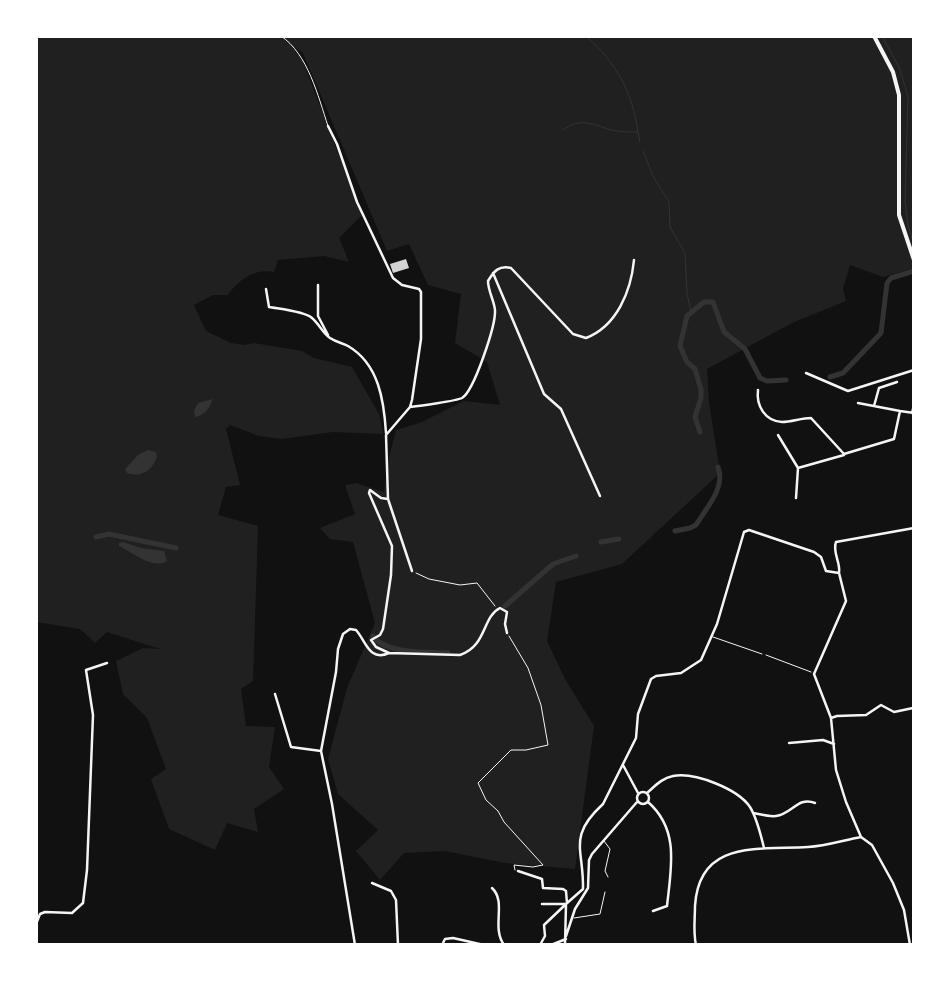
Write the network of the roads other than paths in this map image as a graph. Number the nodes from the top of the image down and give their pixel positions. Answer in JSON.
{"nodes":[{"id":1,"x":281,"y":36,"type":"edge"},
{"id":2,"x":874,"y":36,"type":"edge"},
{"id":3,"x":328,"y":126,"type":"joint"},
{"id":4,"x":634,"y":260,"type":"dead end"},
{"id":5,"x":914,"y":260,"type":"edge"},
{"id":6,"x":493,"y":273,"type":"junction"},
{"id":7,"x":318,"y":286,"type":"dead end"},
{"id":8,"x":266,"y":289,"type":"dead end"},
{"id":9,"x":330,"y":338,"type":"junction"},
{"id":10,"x":914,"y":370,"type":"edge"},
{"id":11,"x":806,"y":374,"type":"dead end"},
{"id":12,"x":897,"y":382,"type":"dead end"},
{"id":13,"x":758,"y":390,"type":"dead end"},
{"id":14,"x":858,"y":404,"type":"dead end"},
{"id":15,"x":914,"y":405,"type":"edge"},
{"id":16,"x":874,"y":406,"type":"junction"},
{"id":17,"x":410,"y":407,"type":"junction"},
{"id":18,"x":900,"y":411,"type":"junction"},
{"id":19,"x":913,"y":413,"type":"edge"},
{"id":20,"x":386,"y":435,"type":"junction"},
{"id":21,"x":778,"y":435,"type":"dead end"},
{"id":22,"x":844,"y":454,"type":"junction"},
{"id":23,"x":798,"y":468,"type":"junction"},
{"id":24,"x":600,"y":496,"type":"dead end"},
{"id":25,"x":796,"y":498,"type":"dead end"},
{"id":26,"x":388,"y":499,"type":"junction"},
{"id":27,"x":914,"y":528,"type":"edge"},
{"id":28,"x":412,"y":572,"type":"road end"},
{"id":29,"x":839,"y":573,"type":"junction"},
{"id":30,"x":507,"y":633,"type":"road end"},
{"id":31,"x":712,"y":636,"type":"junction"},
{"id":32,"x":389,"y":653,"type":"junction"},
{"id":33,"x":762,"y":654,"type":"road end"},
{"id":34,"x":107,"y":663,"type":"dead end"},
{"id":35,"x":275,"y":694,"type":"dead end"},
{"id":36,"x":913,"y":708,"type":"edge"},
{"id":37,"x":831,"y":718,"type":"junction"},
{"id":38,"x":789,"y":743,"type":"dead end"},
{"id":39,"x":834,"y":744,"type":"junction"},
{"id":40,"x":321,"y":752,"type":"junction"},
{"id":41,"x":623,"y":765,"type":"junction"},
{"id":42,"x":638,"y":793,"type":"junction"},
{"id":43,"x":647,"y":793,"type":"junction"},
{"id":44,"x":638,"y":802,"type":"junction"},
{"id":45,"x":648,"y":802,"type":"junction"},
{"id":46,"x":815,"y":803,"type":"dead end"},
{"id":47,"x":753,"y":813,"type":"junction"},
{"id":48,"x":861,"y":837,"type":"junction"},
{"id":49,"x":603,"y":841,"type":"junction"},
{"id":50,"x":764,"y":848,"type":"junction"},
{"id":51,"x":589,"y":860,"type":"junction"},
{"id":52,"x":580,"y":861,"type":"junction"},
{"id":53,"x":518,"y":871,"type":"road end"},
{"id":54,"x":608,"y":877,"type":"dead end"},
{"id":55,"x":372,"y":883,"type":"dead end"},
{"id":56,"x":492,"y":888,"type":"dead end"},
{"id":57,"x":605,"y":892,"type":"dead end"},
{"id":58,"x":566,"y":903,"type":"junction"},
{"id":59,"x":542,"y":904,"type":"dead end"},
{"id":60,"x":653,"y":911,"type":"dead end"},
{"id":61,"x":571,"y":919,"type":"junction"},
{"id":62,"x":36,"y":924,"type":"edge"},
{"id":63,"x":566,"y":937,"type":"junction"},
{"id":64,"x":355,"y":945,"type":"edge"},
{"id":65,"x":398,"y":945,"type":"edge"},
{"id":66,"x":442,"y":945,"type":"edge"},
{"id":67,"x":484,"y":945,"type":"edge"},
{"id":68,"x":504,"y":945,"type":"edge"},
{"id":69,"x":540,"y":945,"type":"edge"},
{"id":70,"x":553,"y":945,"type":"edge"},
{"id":71,"x":565,"y":945,"type":"edge"},
{"id":72,"x":696,"y":945,"type":"edge"},
{"id":73,"x":910,"y":945,"type":"edge"}],
"edges":[{"from":1,"to":3,"type":"lane"},
{"from":2,"to":5,"type":"main road"},
{"from":3,"to":17,"type":"street"},
{"from":4,"to":6,"type":"street"},
{"from":6,"to":17,"type":"street"},
{"from":6,"to":24,"type":"street"},
{"from":7,"to":9,"type":"street"},
{"from":8,"to":9,"type":"street"},
{"from":9,"to":20,"type":"street"},
{"from":10,"to":11,"type":"street"},
{"from":12,"to":16,"type":"street"},
{"from":13,"to":22,"type":"street"},
{"from":14,"to":16,"type":"street"},
{"from":15,"to":19,"type":"street"},
{"from":16,"to":18,"type":"street"},
{"from":17,"to":20,"type":"street"},
{"from":18,"to":19,"type":"street"},
{"from":18,"to":22,"type":"street"},
{"from":20,"to":26,"type":"street"},
{"from":21,"to":23,"type":"street"},
{"from":22,"to":23,"type":"street"},
{"from":23,"to":25,"type":"street"},
{"from":26,"to":28,"type":"street"},
{"from":26,"to":32,"type":"street"},
{"from":27,"to":29,"type":"street"},
{"from":29,"to":31,"type":"street"},
{"from":29,"to":37,"type":"street"},
{"from":30,"to":32,"type":"street"},
{"from":31,"to":33,"type":"lane"},
{"from":31,"to":41,"type":"street"},
{"from":32,"to":40,"type":"street"},
{"from":34,"to":62,"type":"street"},
{"from":35,"to":40,"type":"street"},
{"from":36,"to":37,"type":"street"},
{"from":37,"to":39,"type":"street"},
{"from":38,"to":39,"type":"street"},
{"from":39,"to":48,"type":"street"},
{"from":40,"to":64,"type":"street"},
{"from":41,"to":42,"type":"street"},
{"from":41,"to":52,"type":"street"},
{"from":42,"to":43,"type":"street"},
{"from":42,"to":44,"type":"street"},
{"from":43,"to":45,"type":"street"},
{"from":43,"to":47,"type":"street"},
{"from":44,"to":45,"type":"street"},
{"from":44,"to":49,"type":"street"},
{"from":45,"to":60,"type":"street"},
{"from":46,"to":47,"type":"street"},
{"from":47,"to":50,"type":"street"},
{"from":48,"to":50,"type":"street"},
{"from":48,"to":73,"type":"street"},
{"from":49,"to":51,"type":"street"},
{"from":49,"to":54,"type":"lane"},
{"from":50,"to":72,"type":"street"},
{"from":51,"to":52,"type":"street"},
{"from":51,"to":61,"type":"street"},
{"from":52,"to":58,"type":"street"},
{"from":53,"to":58,"type":"street"},
{"from":55,"to":65,"type":"street"},
{"from":56,"to":68,"type":"street"},
{"from":57,"to":61,"type":"lane"},
{"from":58,"to":59,"type":"street"},
{"from":58,"to":63,"type":"street"},
{"from":58,"to":69,"type":"street"},
{"from":61,"to":63,"type":"street"},
{"from":63,"to":70,"type":"street"},
{"from":63,"to":71,"type":"street"},
{"from":66,"to":67,"type":"street"}]}
